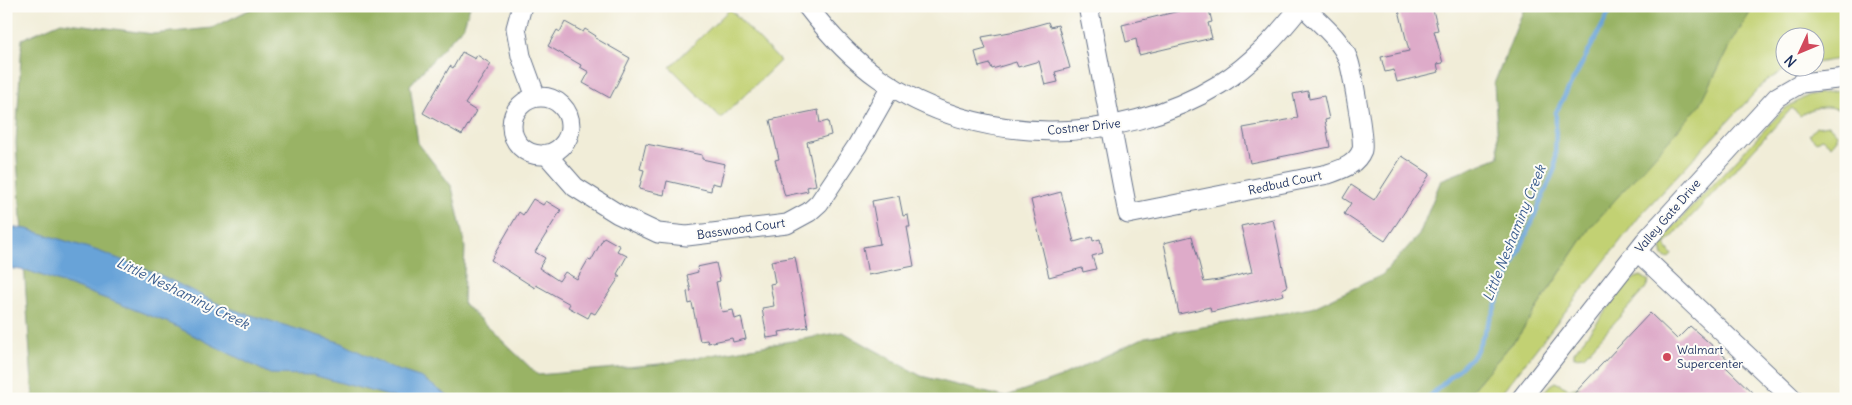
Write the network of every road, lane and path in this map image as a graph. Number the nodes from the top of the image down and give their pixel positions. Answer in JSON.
{"nodes":[{"id":1,"x":522,"y":6,"type":"edge"},
{"id":2,"x":807,"y":6,"type":"edge"},
{"id":3,"x":1088,"y":6,"type":"edge"},
{"id":4,"x":1302,"y":6,"type":"edge"},
{"id":5,"x":1846,"y":78,"type":"edge"},
{"id":6,"x":891,"y":86,"type":"junction"},
{"id":7,"x":536,"y":97,"type":"junction"},
{"id":8,"x":1112,"y":126,"type":"junction"},
{"id":9,"x":546,"y":154,"type":"junction"},
{"id":10,"x":1637,"y":251,"type":"junction"},
{"id":11,"x":1521,"y":399,"type":"edge"},
{"id":12,"x":1793,"y":399,"type":"edge"}],
"edges":[{"from":1,"to":7,"type":"street"},
{"from":2,"to":6,"type":"street","name":"Costner Drive"},
{"from":3,"to":8,"type":"street"},
{"from":4,"to":8,"type":"street","name":"Costner Drive"},
{"from":4,"to":8,"type":"street","name":"Redbud Court"},
{"from":5,"to":10,"type":"street","name":"Valley Gate Drive"},
{"from":6,"to":8,"type":"street","name":"Costner Drive"},
{"from":6,"to":9,"type":"street","name":"Basswood Court"},
{"from":7,"to":9,"type":"street"},
{"from":7,"to":9,"type":"street"},
{"from":10,"to":11,"type":"street","name":"Valley Gate Drive"},
{"from":10,"to":12,"type":"street"}]}
